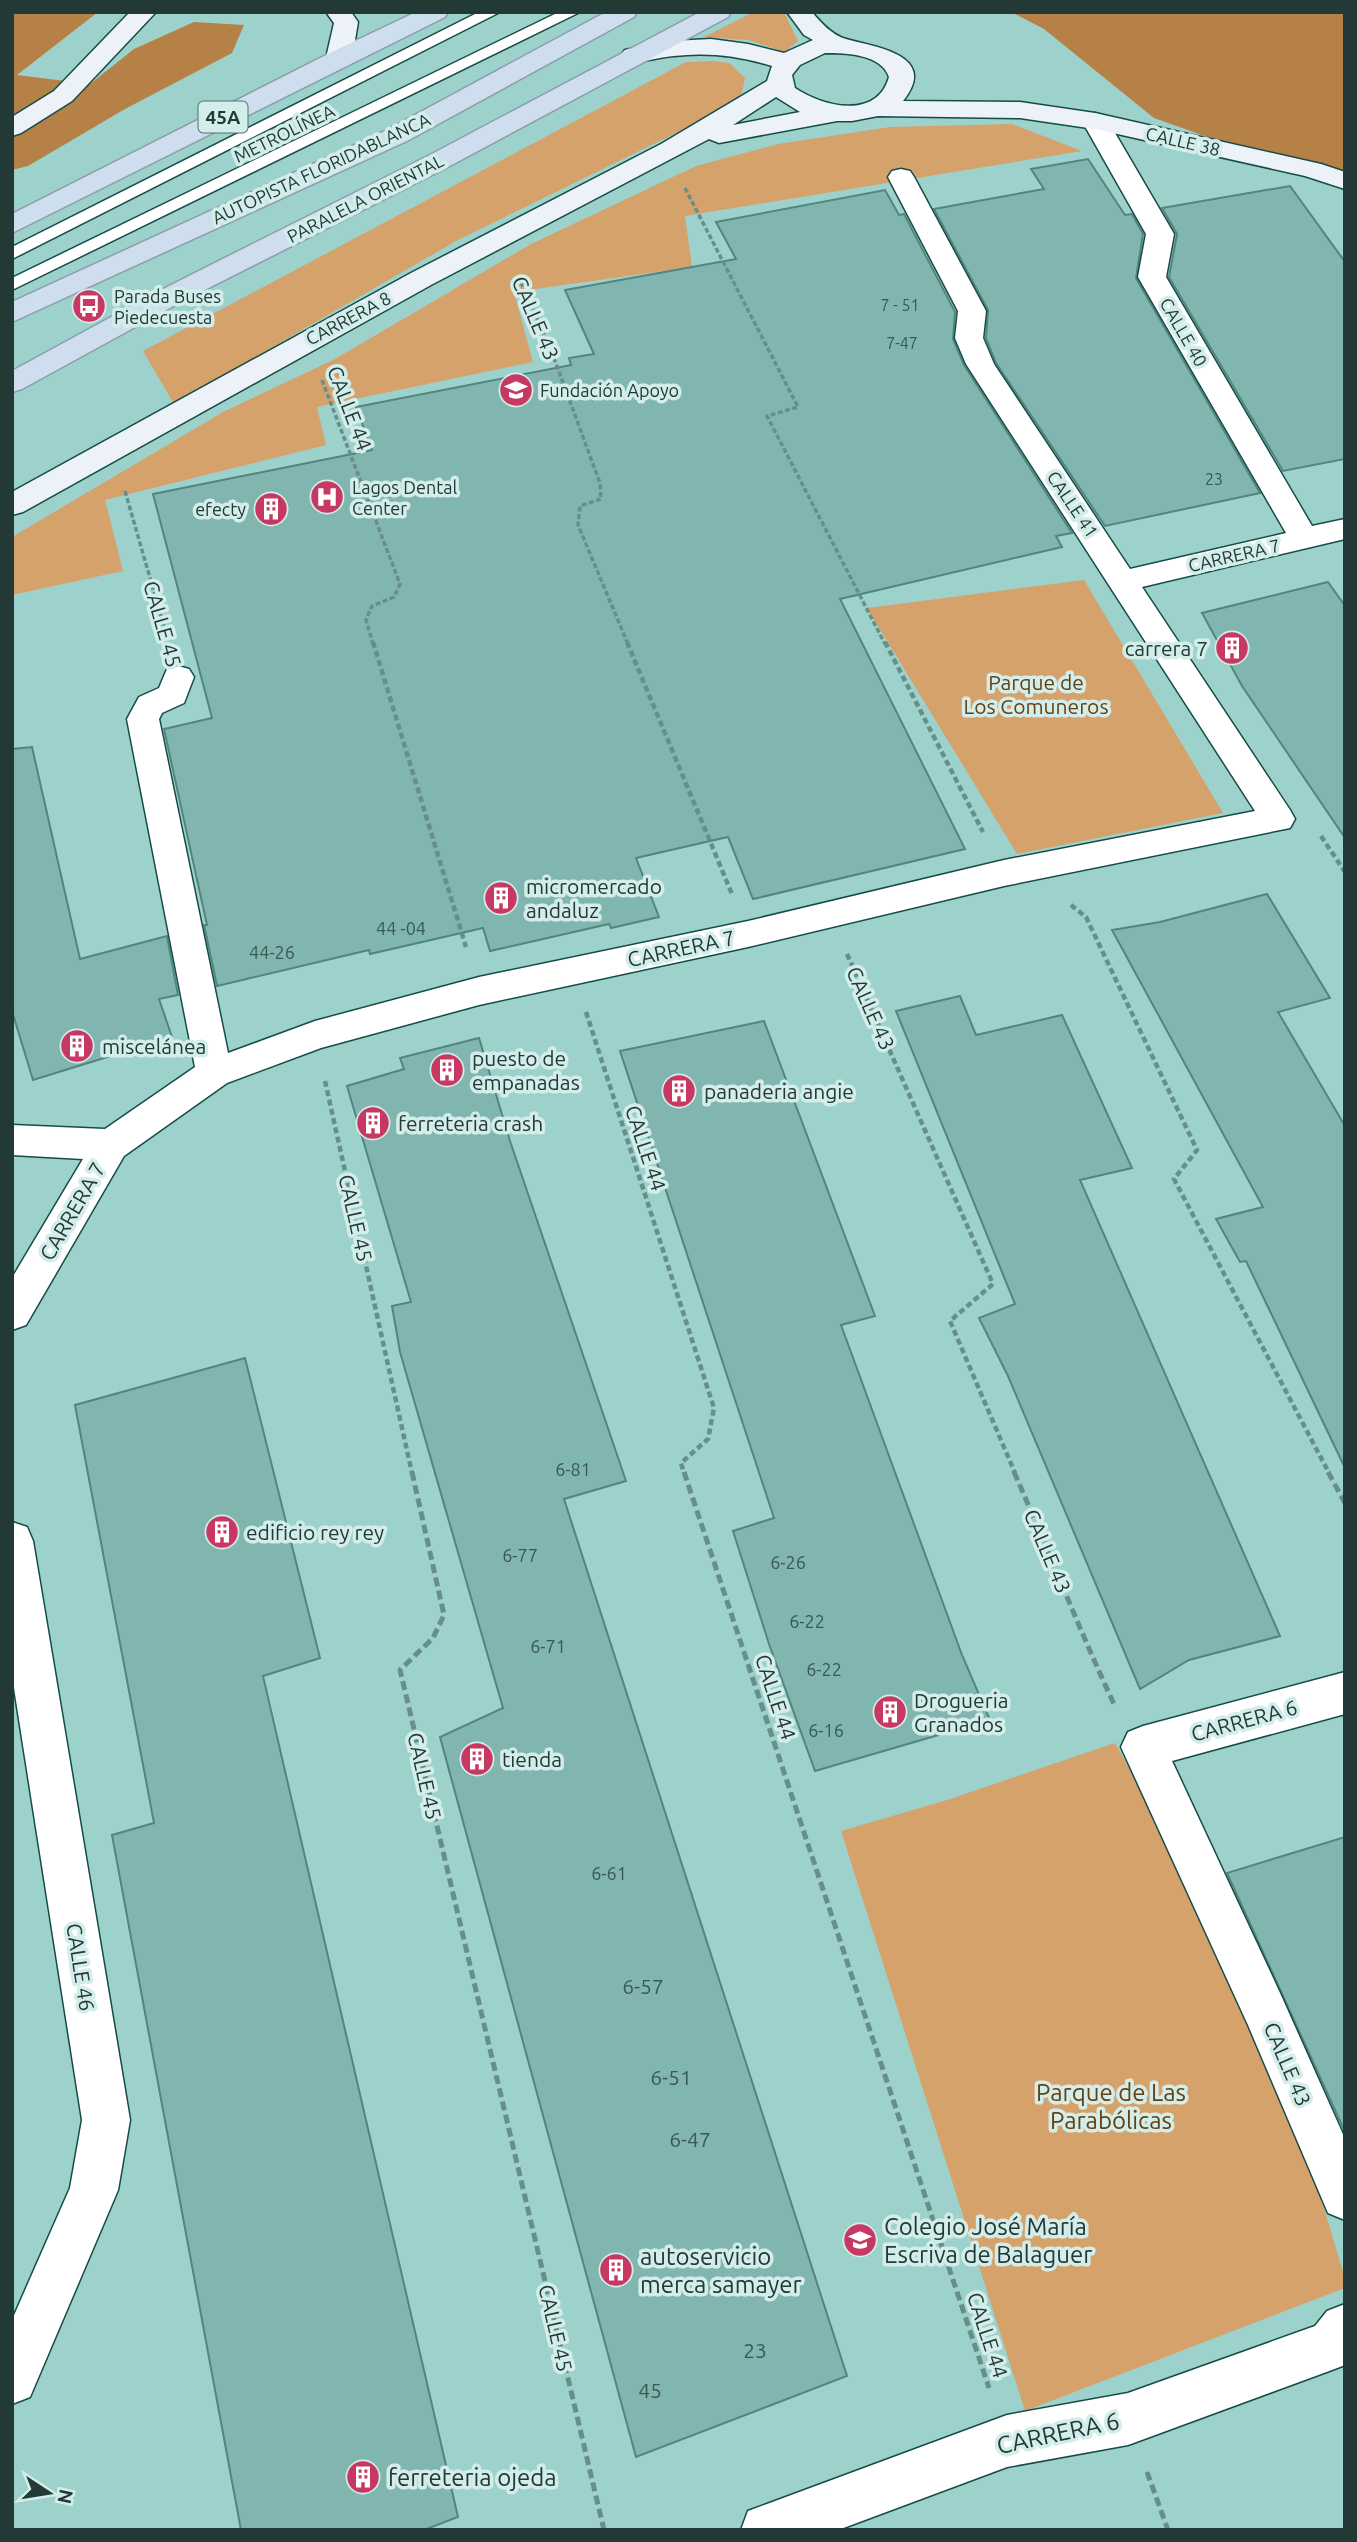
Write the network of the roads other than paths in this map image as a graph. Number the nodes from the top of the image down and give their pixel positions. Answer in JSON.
{"nodes":[{"id":1,"x":144,"y":12,"type":"edge"},
{"id":2,"x":338,"y":12,"type":"edge"},
{"id":3,"x":436,"y":12,"type":"edge"},
{"id":4,"x":492,"y":12,"type":"edge"},
{"id":5,"x":572,"y":12,"type":"edge"},
{"id":6,"x":625,"y":12,"type":"edge"},
{"id":7,"x":719,"y":12,"type":"edge"},
{"id":8,"x":799,"y":12,"type":"edge"},
{"id":9,"x":836,"y":44,"type":"junction"},
{"id":10,"x":634,"y":55,"type":"junction"},
{"id":11,"x":339,"y":58,"type":"junction"},
{"id":12,"x":890,"y":61,"type":"junction"},
{"id":13,"x":783,"y":73,"type":"junction"},
{"id":14,"x":862,"y":110,"type":"junction"},
{"id":15,"x":1020,"y":110,"type":"junction"},
{"id":16,"x":1095,"y":121,"type":"junction"},
{"id":17,"x":12,"y":128,"type":"edge"},
{"id":18,"x":678,"y":147,"type":"junction"},
{"id":19,"x":901,"y":177,"type":"dead end"},
{"id":20,"x":1345,"y":181,"type":"edge"},
{"id":21,"x":12,"y":225,"type":"edge"},
{"id":22,"x":12,"y":254,"type":"edge"},
{"id":23,"x":12,"y":285,"type":"edge"},
{"id":24,"x":12,"y":313,"type":"edge"},
{"id":25,"x":12,"y":383,"type":"edge"},
{"id":26,"x":12,"y":505,"type":"edge"},
{"id":27,"x":1345,"y":529,"type":"edge"},
{"id":28,"x":1304,"y":538,"type":"junction"},
{"id":29,"x":1124,"y":581,"type":"junction"},
{"id":30,"x":178,"y":677,"type":"road end"},
{"id":31,"x":1278,"y":820,"type":"joint"},
{"id":32,"x":214,"y":1073,"type":"junction"},
{"id":33,"x":12,"y":1140,"type":"edge"},
{"id":34,"x":111,"y":1145,"type":"junction"},
{"id":35,"x":12,"y":1313,"type":"edge"},
{"id":36,"x":12,"y":1541,"type":"edge"},
{"id":37,"x":1345,"y":1693,"type":"edge"},
{"id":38,"x":1143,"y":1747,"type":"joint"},
{"id":39,"x":1345,"y":2196,"type":"edge"},
{"id":40,"x":1345,"y":2329,"type":"edge"},
{"id":41,"x":12,"y":2379,"type":"edge"},
{"id":42,"x":767,"y":2530,"type":"edge"}],
"edges":[{"from":1,"to":17,"type":"main road"},
{"from":2,"to":11,"type":"main road"},
{"from":3,"to":11,"type":"highway","number":"45A"},
{"from":4,"to":22,"type":"lane","name":"METROLÍNEA"},
{"from":5,"to":23,"type":"lane","name":"METROLÍNEA"},
{"from":6,"to":24,"type":"highway","name":"AUTOPISTA FLORIDABLANCA"},
{"from":7,"to":10,"type":"highway","name":"PARALELA ORIENTAL"},
{"from":8,"to":9,"type":"main road"},
{"from":9,"to":12,"type":"main road"},
{"from":9,"to":13,"type":"main road"},
{"from":10,"to":13,"type":"main road"},
{"from":10,"to":25,"type":"highway","name":"PARALELA ORIENTAL"},
{"from":11,"to":21,"type":"highway","number":"45A"},
{"from":12,"to":14,"type":"main road"},
{"from":12,"to":15,"type":"main road","name":"CALLE 38"},
{"from":13,"to":14,"type":"main road"},
{"from":13,"to":18,"type":"main road","name":"CARRERA 8"},
{"from":14,"to":15,"type":"main road","name":"CALLE 38"},
{"from":14,"to":18,"type":"main road","name":"CARRERA 8"},
{"from":15,"to":16,"type":"main road","name":"CALLE 38"},
{"from":16,"to":20,"type":"main road","name":"CALLE 38"},
{"from":16,"to":28,"type":"street","name":"CALLE 40"},
{"from":18,"to":26,"type":"main road","name":"CARRERA 8"},
{"from":19,"to":29,"type":"street","name":"CALLE 41"},
{"from":27,"to":28,"type":"street","name":"CARRERA 7"},
{"from":28,"to":29,"type":"street","name":"CARRERA 7"},
{"from":29,"to":31,"type":"street","name":"CALLE 41"},
{"from":30,"to":32,"type":"street","name":"CALLE 45"},
{"from":31,"to":32,"type":"street","name":"CARRERA 7"},
{"from":32,"to":34,"type":"street","name":"CARRERA 7"},
{"from":33,"to":34,"type":"street","name":"CARRERA 7"},
{"from":34,"to":35,"type":"street","name":"CARRERA 7"},
{"from":36,"to":41,"type":"street","name":"CALLE 46"},
{"from":37,"to":38,"type":"street","name":"CARRERA 6"},
{"from":38,"to":39,"type":"street","name":"CALLE 43"},
{"from":40,"to":42,"type":"street","name":"CARRERA 6"}]}
